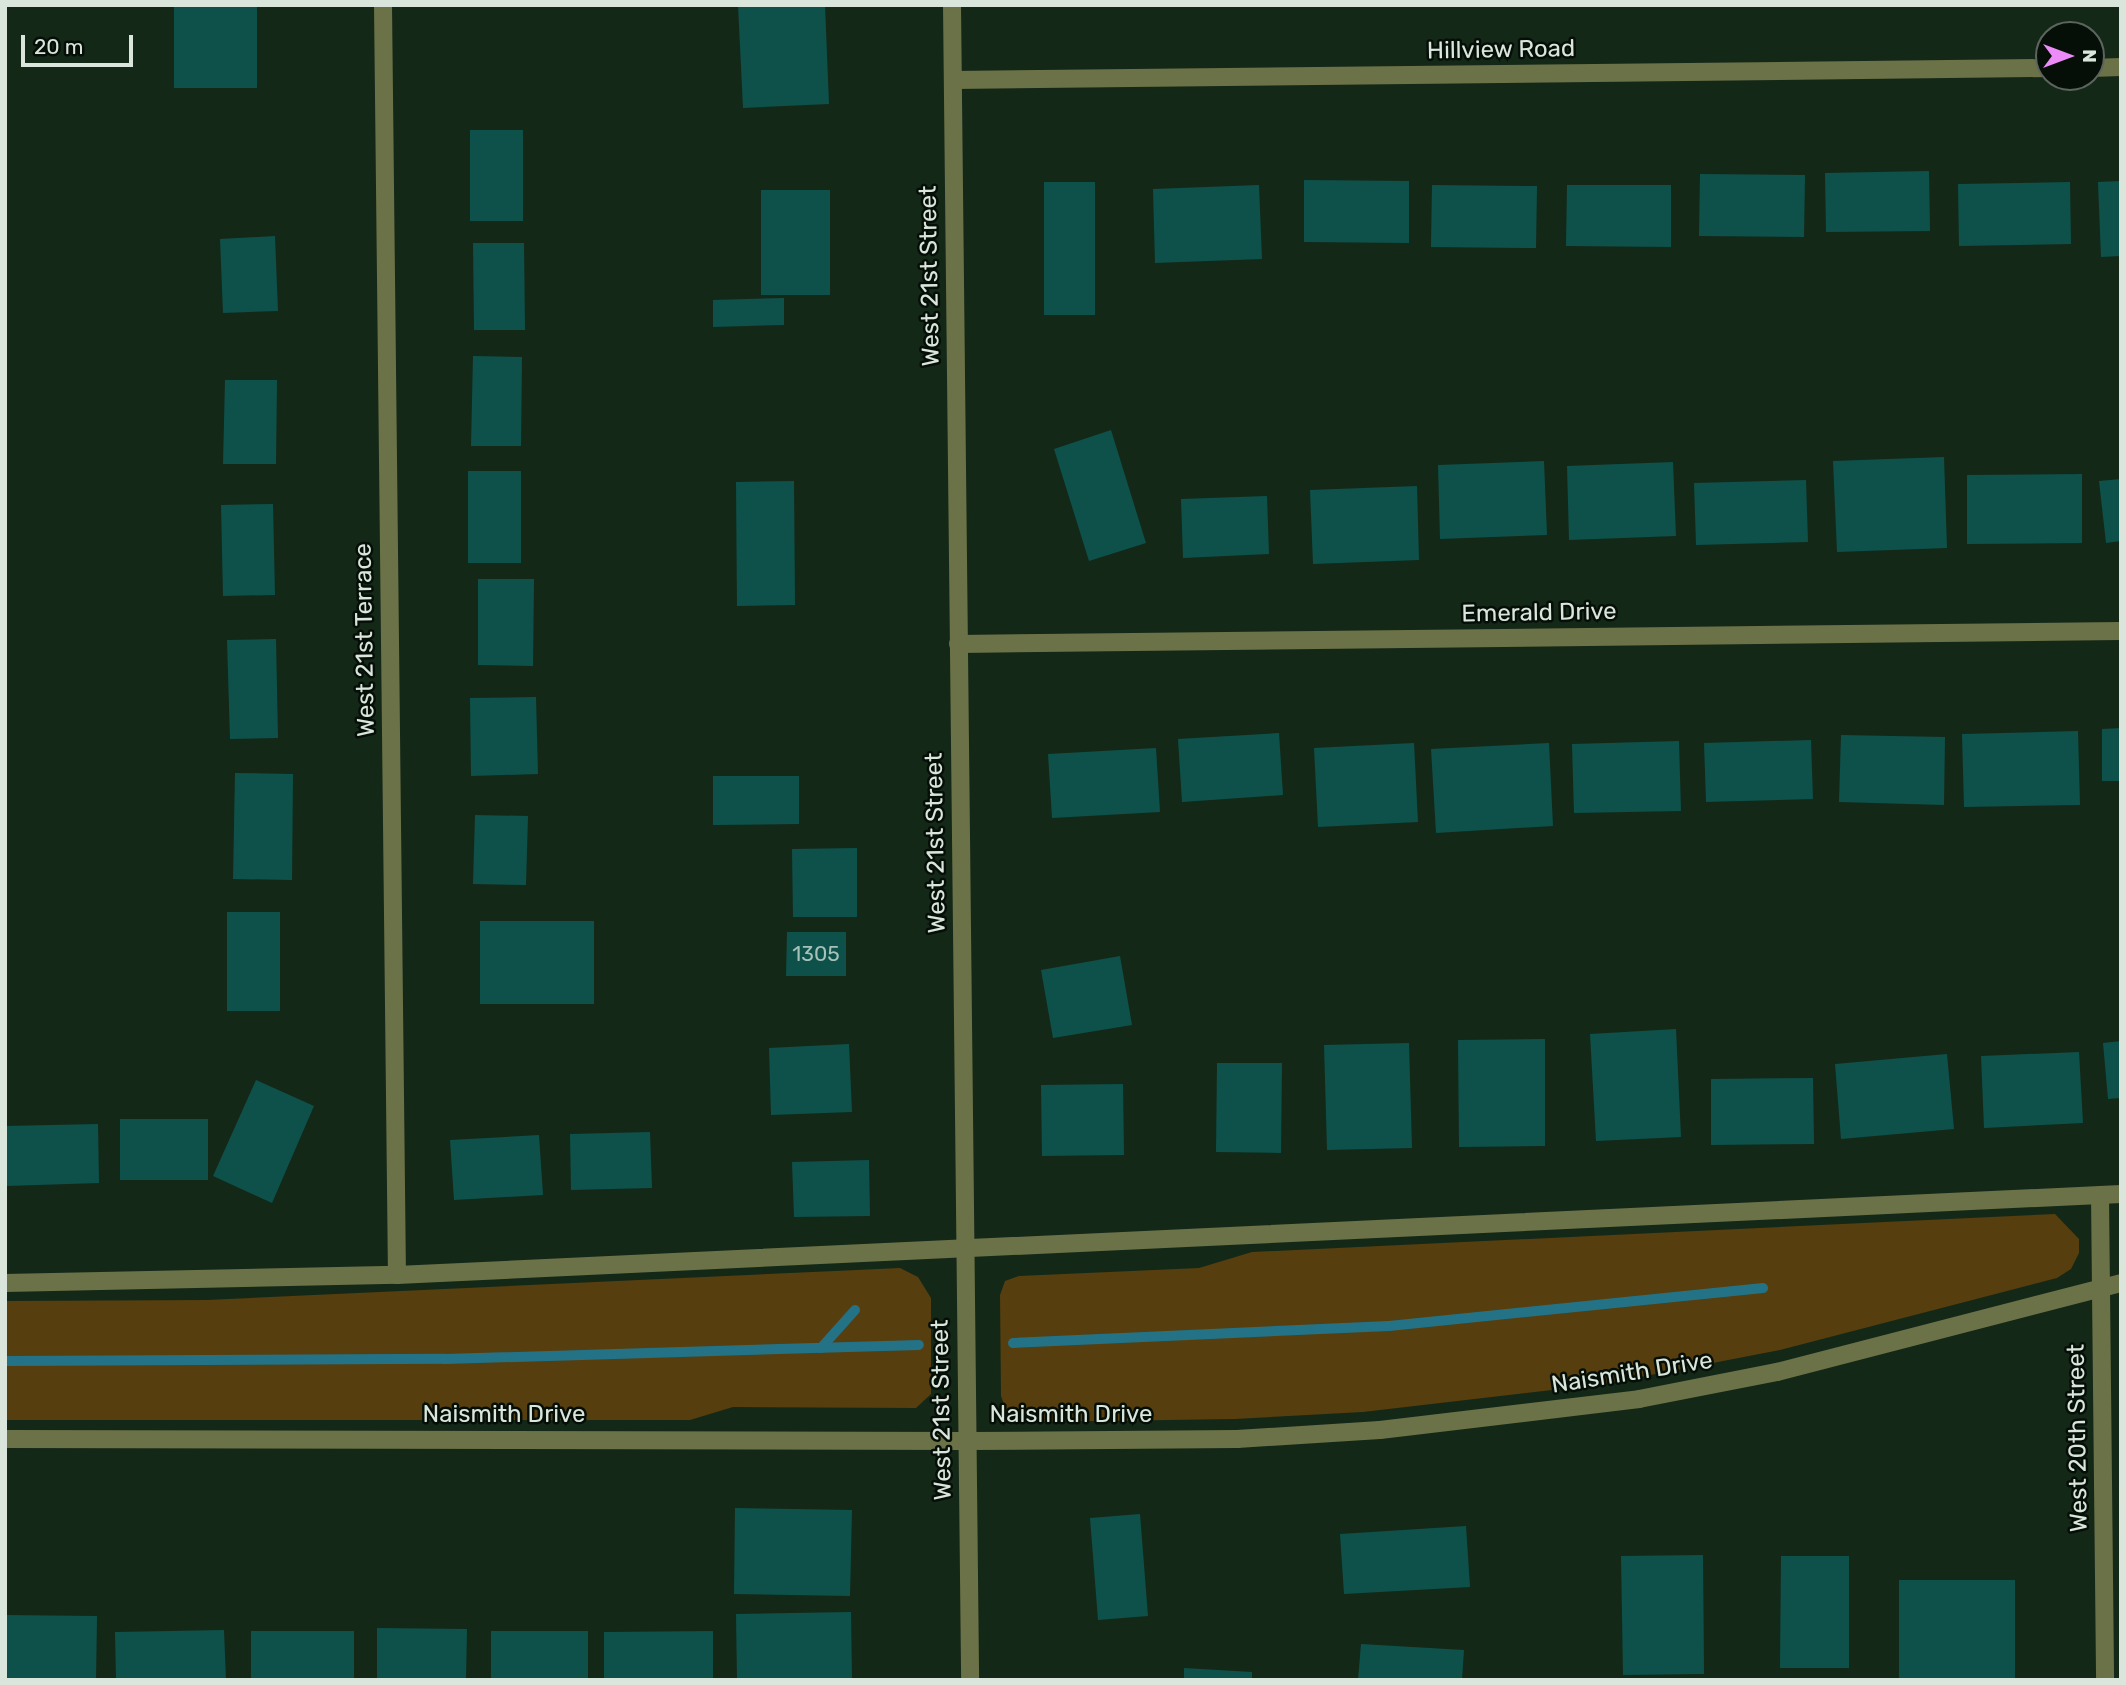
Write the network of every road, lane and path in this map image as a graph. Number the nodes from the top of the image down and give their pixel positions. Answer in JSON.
{"nodes":[{"id":1,"x":383,"y":5,"type":"edge"},
{"id":2,"x":952,"y":5,"type":"edge"},
{"id":3,"x":2035,"y":68,"type":"edge"},
{"id":4,"x":953,"y":80,"type":"junction"},
{"id":5,"x":2121,"y":631,"type":"edge"},
{"id":6,"x":958,"y":644,"type":"junction"},
{"id":7,"x":2121,"y":1194,"type":"edge"},
{"id":8,"x":2100,"y":1195,"type":"junction"},
{"id":9,"x":964,"y":1247,"type":"junction"},
{"id":10,"x":397,"y":1275,"type":"junction"},
{"id":11,"x":5,"y":1283,"type":"edge"},
{"id":12,"x":2121,"y":1283,"type":"edge"},
{"id":13,"x":2101,"y":1287,"type":"junction"},
{"id":14,"x":5,"y":1439,"type":"edge"},
{"id":15,"x":968,"y":1441,"type":"junction"},
{"id":16,"x":970,"y":1680,"type":"edge"},
{"id":17,"x":2105,"y":1680,"type":"edge"}],
"edges":[{"from":1,"to":10,"type":"street","name":"West 21st Terrace"},
{"from":2,"to":4,"type":"street","name":"West 21st Street"},
{"from":3,"to":4,"type":"street","name":"Hillview Road"},
{"from":4,"to":6,"type":"street","name":"West 21st Street"},
{"from":5,"to":6,"type":"street","name":"Emerald Drive"},
{"from":6,"to":9,"type":"street","name":"West 21st Street"},
{"from":7,"to":8,"type":"street"},
{"from":8,"to":9,"type":"street"},
{"from":8,"to":13,"type":"street","name":"West 20th Street"},
{"from":9,"to":10,"type":"street"},
{"from":9,"to":15,"type":"street","name":"West 21st Street"},
{"from":10,"to":11,"type":"street"},
{"from":12,"to":13,"type":"street","name":"Naismith Drive"},
{"from":13,"to":15,"type":"street","name":"Naismith Drive"},
{"from":13,"to":17,"type":"street","name":"West 20th Street"},
{"from":14,"to":15,"type":"street","name":"Naismith Drive"},
{"from":15,"to":16,"type":"street","name":"West 21st Street"}]}
